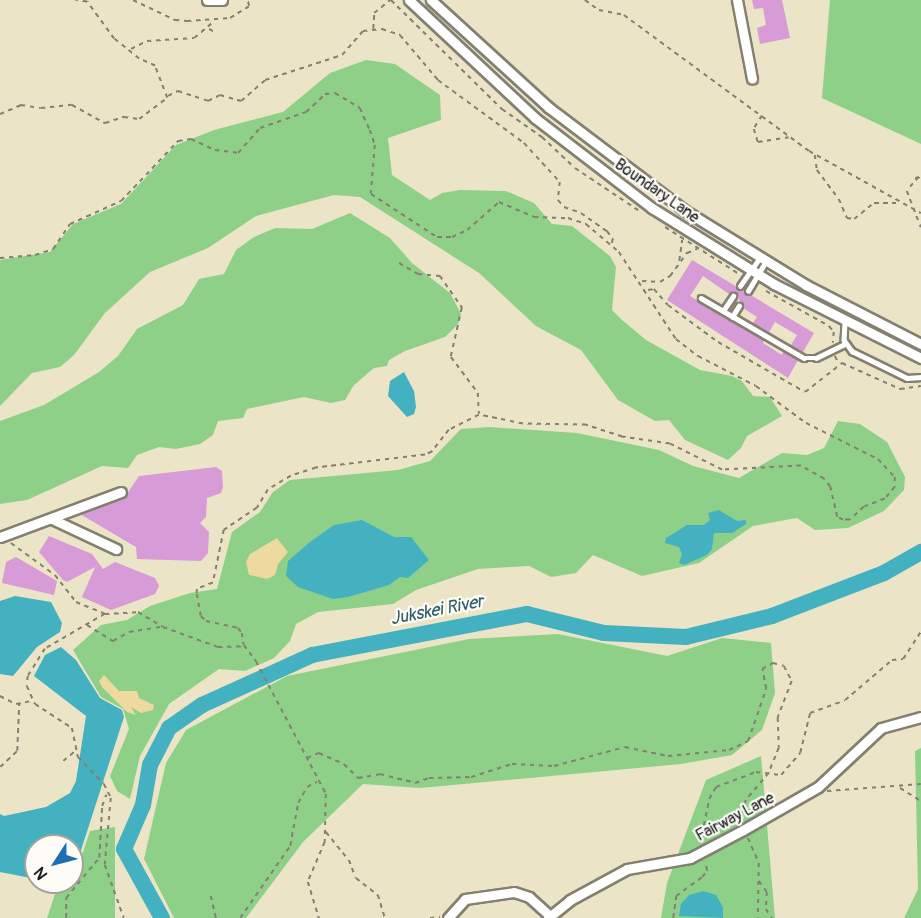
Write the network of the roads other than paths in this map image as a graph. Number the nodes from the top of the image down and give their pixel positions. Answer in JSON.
{"nodes":[{"id":1,"x":207,"y":0,"type":"edge"},
{"id":2,"x":222,"y":0,"type":"edge"},
{"id":3,"x":409,"y":0,"type":"edge"},
{"id":4,"x":431,"y":0,"type":"edge"},
{"id":5,"x":737,"y":0,"type":"edge"},
{"id":6,"x":752,"y":79,"type":"dead end"},
{"id":7,"x":763,"y":259,"type":"junction"},
{"id":8,"x":754,"y":273,"type":"junction"},
{"id":9,"x":740,"y":286,"type":"dead end"},
{"id":10,"x":748,"y":291,"type":"dead end"},
{"id":11,"x":733,"y":296,"type":"dead end"},
{"id":12,"x":701,"y":298,"type":"dead end"},
{"id":13,"x":739,"y":306,"type":"dead end"},
{"id":14,"x":723,"y":311,"type":"junction"},
{"id":15,"x":732,"y":317,"type":"junction"},
{"id":16,"x":845,"y":322,"type":"junction"},
{"id":17,"x":845,"y":344,"type":"junction"},
{"id":18,"x":921,"y":344,"type":"edge"},
{"id":19,"x":921,"y":358,"type":"edge"},
{"id":20,"x":921,"y":377,"type":"edge"},
{"id":21,"x":121,"y":492,"type":"dead end"},
{"id":22,"x":52,"y":519,"type":"junction"},
{"id":23,"x":3,"y":536,"type":"edge"},
{"id":24,"x":116,"y":549,"type":"dead end"},
{"id":25,"x":921,"y":717,"type":"edge"},
{"id":26,"x":549,"y":917,"type":"edge"},
{"id":27,"x":446,"y":918,"type":"edge"}],
"edges":[{"from":1,"to":2,"type":"street"},
{"from":3,"to":8,"type":"street","name":"Boundary Lane"},
{"from":4,"to":7,"type":"street","name":"Boundary Lane"},
{"from":5,"to":6,"type":"street"},
{"from":7,"to":8,"type":"lane"},
{"from":7,"to":18,"type":"street","name":"Boundary Lane"},
{"from":8,"to":9,"type":"lane"},
{"from":8,"to":10,"type":"lane"},
{"from":8,"to":16,"type":"street","name":"Boundary Lane"},
{"from":11,"to":14,"type":"lane"},
{"from":12,"to":14,"type":"lane"},
{"from":13,"to":15,"type":"lane"},
{"from":14,"to":15,"type":"lane"},
{"from":15,"to":17,"type":"lane"},
{"from":16,"to":17,"type":"lane"},
{"from":16,"to":19,"type":"street","name":"Boundary Lane"},
{"from":17,"to":20,"type":"lane"},
{"from":21,"to":22,"type":"street"},
{"from":22,"to":23,"type":"street"},
{"from":22,"to":24,"type":"street"},
{"from":25,"to":26,"type":"street","name":"Fairway Lane"},
{"from":26,"to":27,"type":"street"}]}
